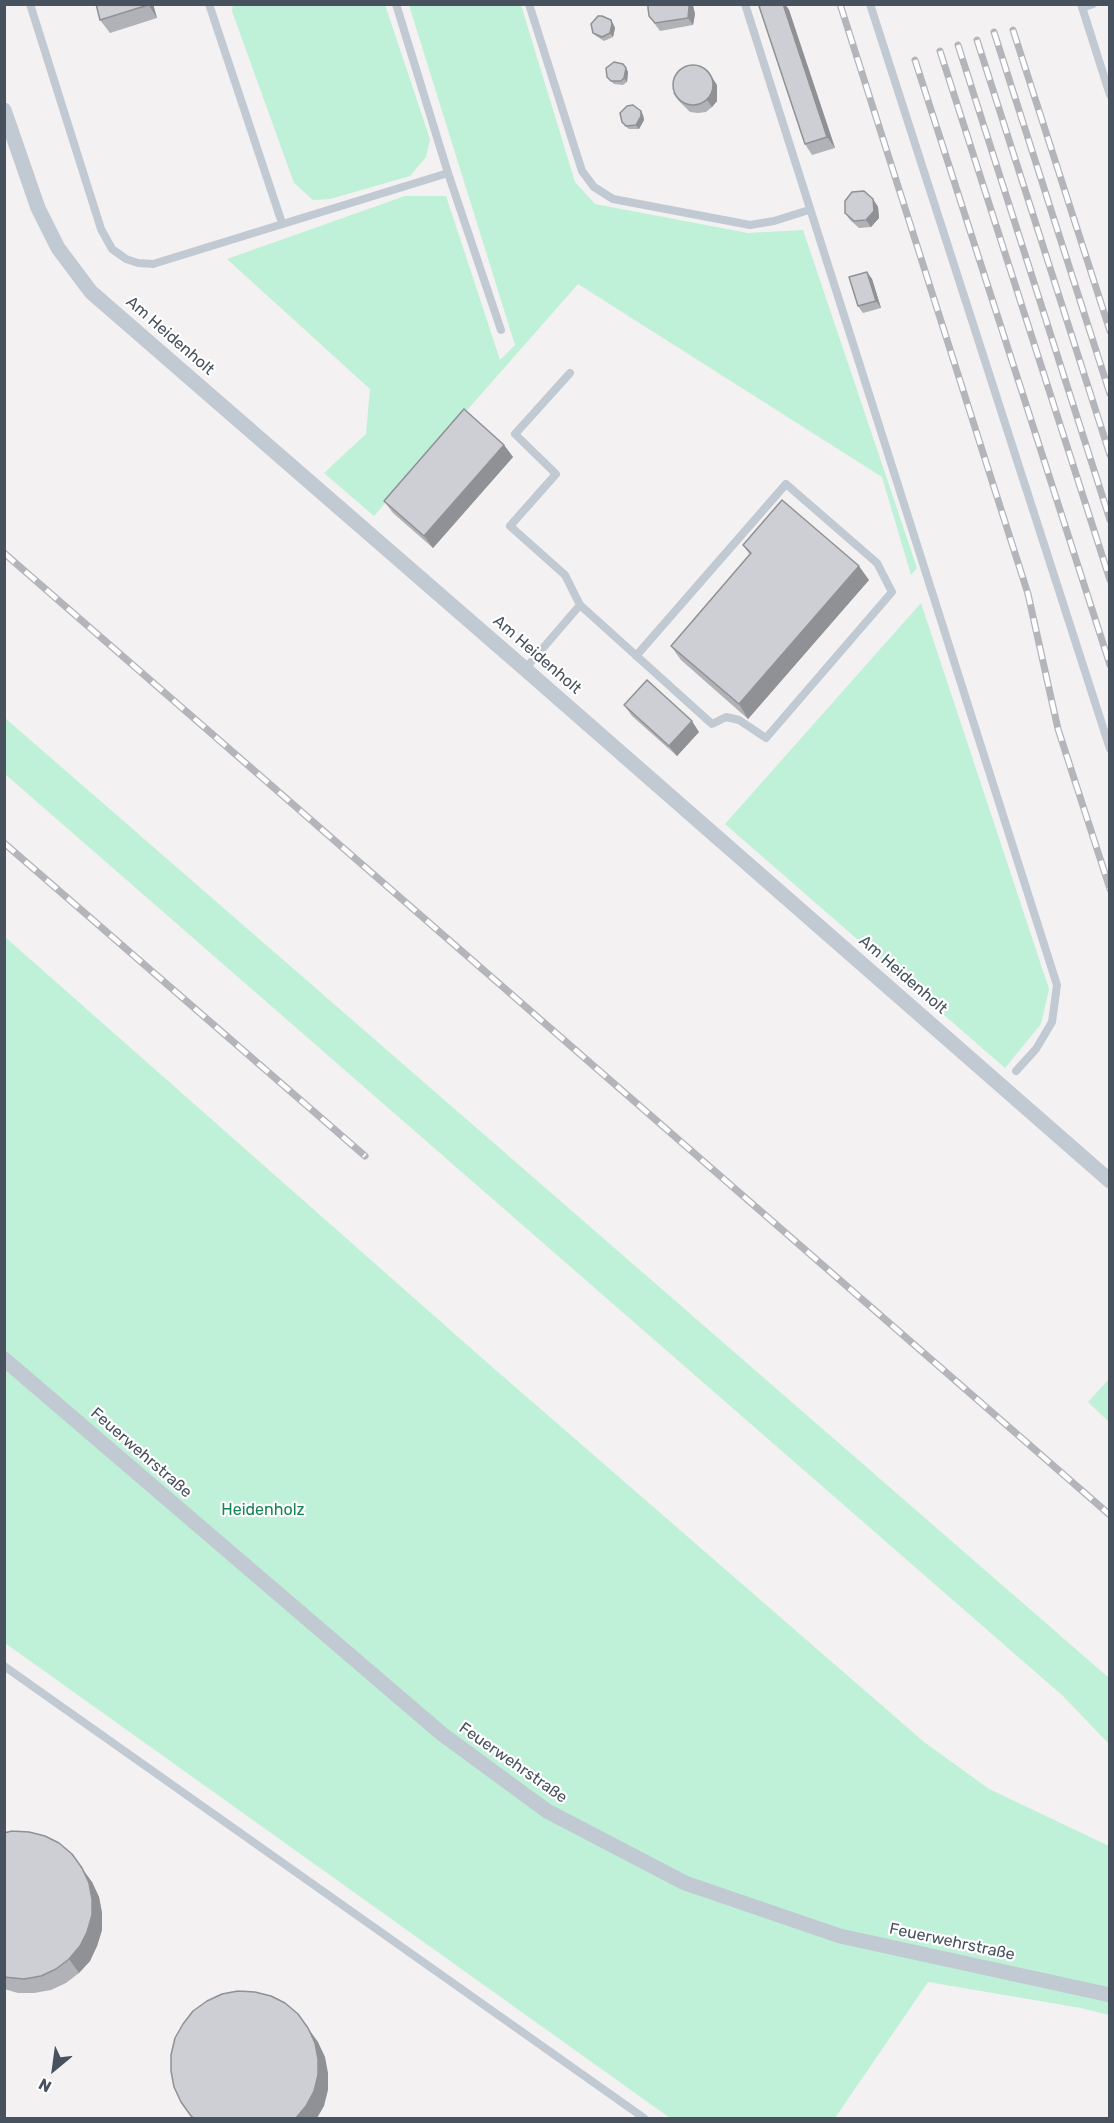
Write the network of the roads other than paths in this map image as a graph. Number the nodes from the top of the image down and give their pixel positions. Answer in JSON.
{"nodes":[{"id":1,"x":30,"y":4,"type":"edge"},
{"id":2,"x":209,"y":4,"type":"edge"},
{"id":3,"x":396,"y":4,"type":"edge"},
{"id":4,"x":529,"y":4,"type":"edge"},
{"id":5,"x":745,"y":4,"type":"edge"},
{"id":6,"x":870,"y":4,"type":"edge"},
{"id":7,"x":1094,"y":4,"type":"edge"},
{"id":8,"x":1082,"y":6,"type":"edge"},
{"id":9,"x":1110,"y":95,"type":"edge"},
{"id":10,"x":4,"y":110,"type":"edge"},
{"id":11,"x":448,"y":173,"type":"junction"},
{"id":12,"x":809,"y":210,"type":"junction"},
{"id":13,"x":282,"y":223,"type":"junction"},
{"id":14,"x":501,"y":330,"type":"dead end"},
{"id":15,"x":570,"y":373,"type":"dead end"},
{"id":16,"x":579,"y":605,"type":"junction"},
{"id":17,"x":636,"y":656,"type":"junction"},
{"id":18,"x":525,"y":669,"type":"junction"},
{"id":19,"x":1110,"y":749,"type":"edge"},
{"id":20,"x":1016,"y":1071,"type":"dead end"},
{"id":21,"x":1110,"y":1181,"type":"edge"},
{"id":22,"x":4,"y":1359,"type":"edge"},
{"id":23,"x":4,"y":1666,"type":"edge"},
{"id":24,"x":1110,"y":1995,"type":"edge"},
{"id":25,"x":644,"y":2118,"type":"edge"}],
"edges":[{"from":1,"to":13,"type":"lane"},
{"from":2,"to":13,"type":"lane"},
{"from":3,"to":11,"type":"lane"},
{"from":4,"to":12,"type":"lane"},
{"from":5,"to":12,"type":"lane"},
{"from":6,"to":19,"type":"lane"},
{"from":7,"to":8,"type":"lane"},
{"from":8,"to":9,"type":"lane"},
{"from":10,"to":18,"type":"street","name":"Am Heidenholt"},
{"from":11,"to":13,"type":"lane"},
{"from":11,"to":14,"type":"lane"},
{"from":12,"to":20,"type":"lane"},
{"from":15,"to":16,"type":"lane"},
{"from":16,"to":17,"type":"lane"},
{"from":16,"to":18,"type":"lane"},
{"from":17,"to":17,"type":"lane"},
{"from":18,"to":21,"type":"street","name":"Am Heidenholt"},
{"from":22,"to":24,"type":"street","name":"Feuerwehrstraße"},
{"from":23,"to":25,"type":"lane"}]}
